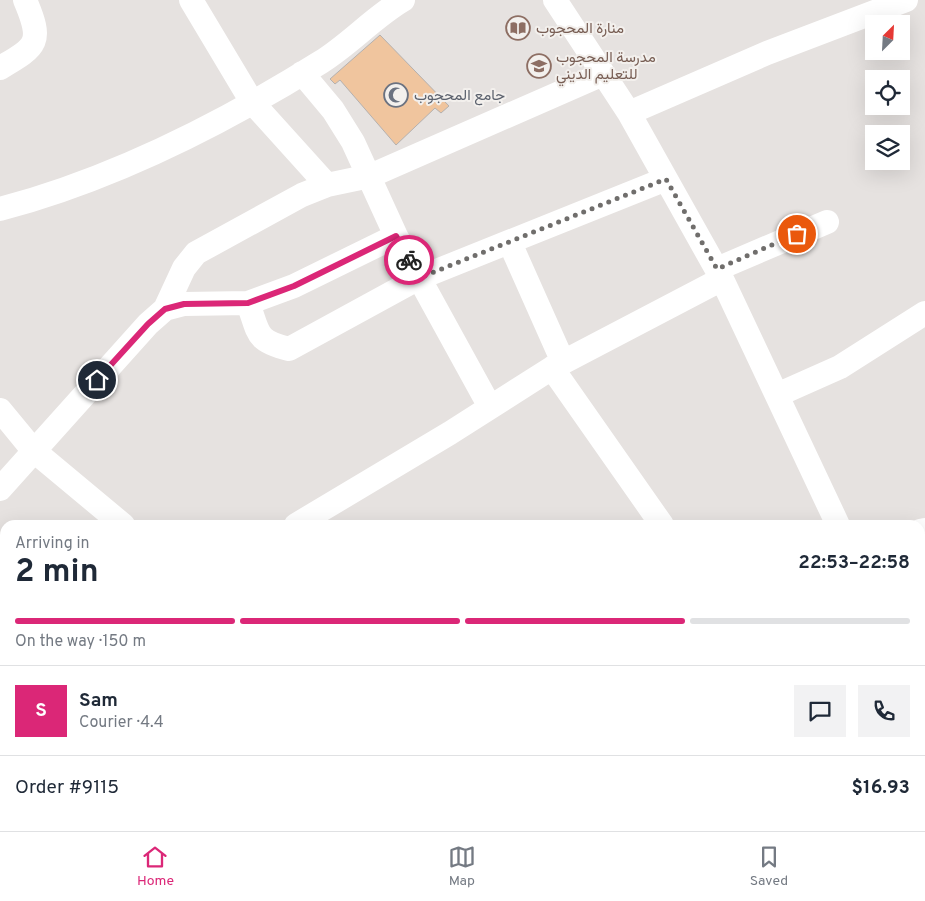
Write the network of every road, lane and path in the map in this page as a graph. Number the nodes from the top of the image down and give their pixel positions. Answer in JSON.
{"nodes":[{"id":1,"x":24,"y":0,"type":"edge"},
{"id":2,"x":191,"y":0,"type":"edge"},
{"id":3,"x":555,"y":0,"type":"edge"},
{"id":4,"x":906,"y":0,"type":"edge"},
{"id":5,"x":400,"y":1,"type":"edge"},
{"id":6,"x":0,"y":68,"type":"edge"},
{"id":7,"x":302,"y":73,"type":"junction"},
{"id":8,"x":603,"y":74,"type":"junction"},
{"id":9,"x":252,"y":102,"type":"junction"},
{"id":10,"x":629,"y":113,"type":"junction"},
{"id":11,"x":370,"y":176,"type":"junction"},
{"id":12,"x":666,"y":179,"type":"junction"},
{"id":13,"x":327,"y":185,"type":"junction"},
{"id":14,"x":0,"y":209,"type":"edge"},
{"id":15,"x":827,"y":222,"type":"dead end"},
{"id":16,"x":396,"y":236,"type":"junction"},
{"id":17,"x":510,"y":243,"type":"junction"},
{"id":18,"x":719,"y":274,"type":"junction"},
{"id":19,"x":419,"y":278,"type":"junction"},
{"id":20,"x":248,"y":303,"type":"junction"},
{"id":21,"x":165,"y":309,"type":"junction"},
{"id":22,"x":925,"y":313,"type":"edge"},
{"id":23,"x":557,"y":365,"type":"junction"},
{"id":24,"x":776,"y":394,"type":"junction"},
{"id":25,"x":490,"y":407,"type":"junction"},
{"id":26,"x":0,"y":410,"type":"edge"},
{"id":27,"x":33,"y":450,"type":"junction"},
{"id":28,"x":0,"y":489,"type":"edge"},
{"id":29,"x":117,"y":520,"type":"edge"},
{"id":30,"x":304,"y":520,"type":"edge"},
{"id":31,"x":659,"y":520,"type":"edge"},
{"id":32,"x":836,"y":520,"type":"edge"}],
"edges":[{"from":1,"to":6,"type":"street"},
{"from":2,"to":9,"type":"street"},
{"from":3,"to":8,"type":"street"},
{"from":4,"to":10,"type":"street"},
{"from":5,"to":7,"type":"street"},
{"from":7,"to":9,"type":"street"},
{"from":7,"to":11,"type":"street"},
{"from":8,"to":10,"type":"street"},
{"from":8,"to":11,"type":"street"},
{"from":9,"to":13,"type":"street"},
{"from":9,"to":14,"type":"street"},
{"from":10,"to":12,"type":"street"},
{"from":11,"to":13,"type":"street"},
{"from":11,"to":16,"type":"street"},
{"from":12,"to":17,"type":"street"},
{"from":12,"to":18,"type":"street"},
{"from":13,"to":21,"type":"street"},
{"from":15,"to":18,"type":"street"},
{"from":16,"to":19,"type":"street"},
{"from":16,"to":20,"type":"street"},
{"from":17,"to":19,"type":"street"},
{"from":17,"to":23,"type":"street"},
{"from":18,"to":23,"type":"street"},
{"from":18,"to":24,"type":"street"},
{"from":19,"to":20,"type":"street"},
{"from":19,"to":25,"type":"street"},
{"from":20,"to":21,"type":"street"},
{"from":21,"to":27,"type":"street"},
{"from":22,"to":24,"type":"street"},
{"from":23,"to":25,"type":"street"},
{"from":23,"to":31,"type":"street"},
{"from":24,"to":32,"type":"street"},
{"from":25,"to":30,"type":"street"},
{"from":26,"to":27,"type":"street"},
{"from":27,"to":28,"type":"street"},
{"from":27,"to":29,"type":"street"}]}
